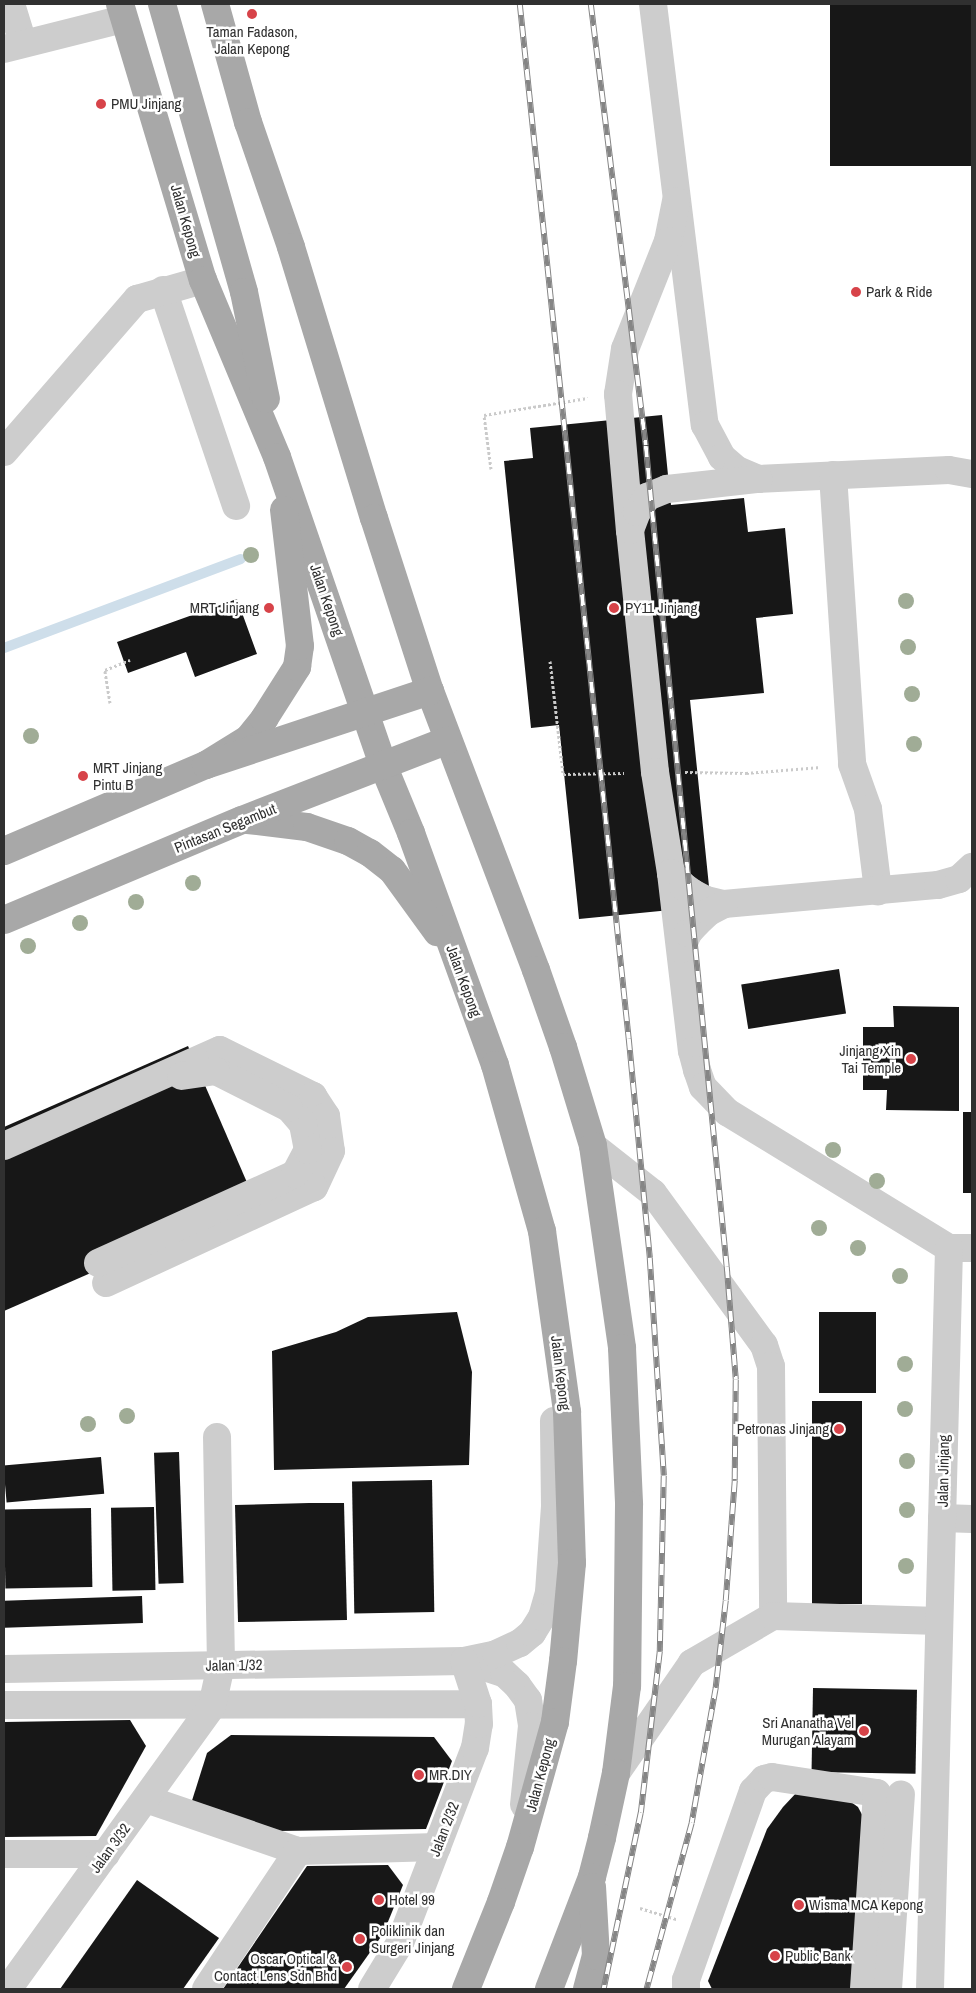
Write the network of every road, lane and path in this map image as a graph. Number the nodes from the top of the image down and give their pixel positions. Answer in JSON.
{"nodes":[{"id":1,"x":11,"y":4,"type":"edge"},
{"id":2,"x":162,"y":4,"type":"edge"},
{"id":3,"x":215,"y":4,"type":"edge"},
{"id":4,"x":653,"y":4,"type":"edge"},
{"id":5,"x":122,"y":11,"type":"edge"},
{"id":6,"x":13,"y":46,"type":"edge"},
{"id":7,"x":676,"y":202,"type":"junction"},
{"id":8,"x":203,"y":280,"type":"junction"},
{"id":9,"x":163,"y":290,"type":"junction"},
{"id":10,"x":618,"y":394,"type":"junction"},
{"id":11,"x":4,"y":452,"type":"edge"},
{"id":12,"x":278,"y":457,"type":"junction"},
{"id":13,"x":491,"y":469,"type":"dead end"},
{"id":14,"x":972,"y":474,"type":"edge"},
{"id":15,"x":832,"y":476,"type":"junction"},
{"id":16,"x":758,"y":479,"type":"junction"},
{"id":17,"x":236,"y":506,"type":"dead end"},
{"id":18,"x":630,"y":530,"type":"junction"},
{"id":19,"x":130,"y":660,"type":"dead end"},
{"id":20,"x":550,"y":661,"type":"dead end"},
{"id":21,"x":430,"y":691,"type":"junction"},
{"id":22,"x":110,"y":703,"type":"dead end"},
{"id":23,"x":364,"y":712,"type":"junction"},
{"id":24,"x":448,"y":740,"type":"junction"},
{"id":25,"x":852,"y":764,"type":"junction"},
{"id":26,"x":206,"y":765,"type":"junction"},
{"id":27,"x":383,"y":765,"type":"junction"},
{"id":28,"x":655,"y":772,"type":"junction"},
{"id":29,"x":242,"y":820,"type":"junction"},
{"id":30,"x":4,"y":851,"type":"edge"},
{"id":31,"x":972,"y":867,"type":"edge"},
{"id":32,"x":671,"y":873,"type":"junction"},
{"id":33,"x":878,"y":891,"type":"junction"},
{"id":34,"x":724,"y":904,"type":"junction"},
{"id":35,"x":4,"y":920,"type":"edge"},
{"id":36,"x":680,"y":949,"type":"junction"},
{"id":37,"x":455,"y":957,"type":"junction"},
{"id":38,"x":4,"y":1146,"type":"edge"},
{"id":39,"x":592,"y":1146,"type":"junction"},
{"id":40,"x":961,"y":1248,"type":"edge"},
{"id":41,"x":102,"y":1273,"type":"dead end"},
{"id":42,"x":553,"y":1310,"type":"junction"},
{"id":43,"x":217,"y":1437,"type":"dead end"},
{"id":44,"x":942,"y":1518,"type":"junction"},
{"id":45,"x":972,"y":1520,"type":"edge"},
{"id":46,"x":773,"y":1616,"type":"junction"},
{"id":47,"x":939,"y":1621,"type":"junction"},
{"id":48,"x":464,"y":1661,"type":"junction"},
{"id":49,"x":221,"y":1665,"type":"junction"},
{"id":50,"x":4,"y":1670,"type":"edge"},
{"id":51,"x":478,"y":1704,"type":"junction"},
{"id":52,"x":4,"y":1705,"type":"edge"},
{"id":53,"x":212,"y":1706,"type":"junction"},
{"id":54,"x":616,"y":1772,"type":"junction"},
{"id":55,"x":889,"y":1794,"type":"junction"},
{"id":56,"x":937,"y":1797,"type":"junction"},
{"id":57,"x":146,"y":1799,"type":"junction"},
{"id":58,"x":520,"y":1847,"type":"junction"},
{"id":59,"x":437,"y":1848,"type":"junction"},
{"id":60,"x":298,"y":1851,"type":"junction"},
{"id":61,"x":4,"y":1854,"type":"edge"},
{"id":62,"x":106,"y":1854,"type":"junction"},
{"id":63,"x":592,"y":1878,"type":"junction"},
{"id":64,"x":640,"y":1908,"type":"dead end"},
{"id":65,"x":704,"y":1928,"type":"junction"},
{"id":66,"x":8,"y":1989,"type":"edge"},
{"id":67,"x":206,"y":1989,"type":"edge"},
{"id":68,"x":372,"y":1989,"type":"edge"},
{"id":69,"x":466,"y":1989,"type":"edge"},
{"id":70,"x":550,"y":1989,"type":"edge"},
{"id":71,"x":587,"y":1989,"type":"edge"},
{"id":72,"x":686,"y":1989,"type":"edge"},
{"id":73,"x":864,"y":1989,"type":"edge"},
{"id":74,"x":888,"y":1989,"type":"edge"},
{"id":75,"x":930,"y":1989,"type":"edge"}],
"edges":[{"from":1,"to":6,"type":"street"},
{"from":2,"to":12,"type":"main road"},
{"from":3,"to":21,"type":"main road"},
{"from":4,"to":7,"type":"street"},
{"from":5,"to":6,"type":"street"},
{"from":5,"to":8,"type":"main road","name":"Jalan Kepong"},
{"from":7,"to":10,"type":"street"},
{"from":7,"to":16,"type":"street"},
{"from":8,"to":9,"type":"street"},
{"from":8,"to":12,"type":"main road","name":"Jalan Kepong"},
{"from":9,"to":11,"type":"street"},
{"from":9,"to":17,"type":"street"},
{"from":10,"to":13,"type":"path"},
{"from":10,"to":18,"type":"street"},
{"from":12,"to":23,"type":"main road","name":"Jalan Kepong"},
{"from":12,"to":26,"type":"main road"},
{"from":14,"to":15,"type":"street"},
{"from":15,"to":16,"type":"street"},
{"from":15,"to":25,"type":"street"},
{"from":16,"to":18,"type":"street"},
{"from":18,"to":28,"type":"street"},
{"from":19,"to":22,"type":"path"},
{"from":20,"to":28,"type":"path"},
{"from":21,"to":23,"type":"main road"},
{"from":21,"to":24,"type":"main road"},
{"from":23,"to":26,"type":"main road"},
{"from":23,"to":27,"type":"main road","name":"Jalan Kepong"},
{"from":24,"to":27,"type":"main road","name":"Pintasan Segambut"},
{"from":24,"to":39,"type":"main road"},
{"from":25,"to":28,"type":"path"},
{"from":25,"to":33,"type":"street"},
{"from":26,"to":30,"type":"main road"},
{"from":27,"to":29,"type":"main road","name":"Pintasan Segambut"},
{"from":27,"to":37,"type":"main road","name":"Jalan Kepong"},
{"from":28,"to":32,"type":"street"},
{"from":29,"to":35,"type":"main road","name":"Pintasan Segambut"},
{"from":29,"to":37,"type":"main road"},
{"from":31,"to":33,"type":"street"},
{"from":32,"to":34,"type":"street"},
{"from":32,"to":36,"type":"street"},
{"from":33,"to":34,"type":"street"},
{"from":34,"to":36,"type":"street"},
{"from":36,"to":40,"type":"street","name":"Jalan Jinjang"},
{"from":37,"to":42,"type":"main road","name":"Jalan Kepong"},
{"from":38,"to":41,"type":"street"},
{"from":39,"to":46,"type":"street"},
{"from":39,"to":54,"type":"main road"},
{"from":40,"to":44,"type":"street","name":"Jalan Jinjang"},
{"from":42,"to":48,"type":"street","name":"Jalan 1/32"},
{"from":42,"to":58,"type":"main road","name":"Jalan Kepong"},
{"from":43,"to":49,"type":"street"},
{"from":44,"to":45,"type":"street"},
{"from":44,"to":47,"type":"street","name":"Jalan Jinjang"},
{"from":46,"to":47,"type":"street"},
{"from":46,"to":54,"type":"street"},
{"from":47,"to":56,"type":"street","name":"Jalan Jinjang"},
{"from":48,"to":49,"type":"street","name":"Jalan 1/32"},
{"from":48,"to":51,"type":"street","name":"Jalan 2/32"},
{"from":48,"to":58,"type":"street","name":"Jalan 1/32"},
{"from":49,"to":50,"type":"street","name":"Jalan 1/32"},
{"from":49,"to":53,"type":"street"},
{"from":51,"to":53,"type":"street"},
{"from":51,"to":59,"type":"street","name":"Jalan 2/32"},
{"from":52,"to":53,"type":"street"},
{"from":53,"to":57,"type":"street","name":"Jalan 3/32"},
{"from":54,"to":63,"type":"main road"},
{"from":55,"to":56,"type":"street"},
{"from":55,"to":65,"type":"street"},
{"from":55,"to":73,"type":"street"},
{"from":55,"to":74,"type":"street"},
{"from":56,"to":75,"type":"street","name":"Jalan Jinjang"},
{"from":57,"to":60,"type":"street"},
{"from":57,"to":62,"type":"street","name":"Jalan 3/32"},
{"from":58,"to":69,"type":"main road","name":"Jalan Kepong"},
{"from":59,"to":60,"type":"street"},
{"from":59,"to":68,"type":"street","name":"Jalan 2/32"},
{"from":60,"to":67,"type":"street"},
{"from":61,"to":62,"type":"street"},
{"from":62,"to":66,"type":"street","name":"Jalan 3/32"},
{"from":63,"to":70,"type":"main road"},
{"from":63,"to":71,"type":"main road"},
{"from":64,"to":65,"type":"path"},
{"from":65,"to":72,"type":"street"}]}
